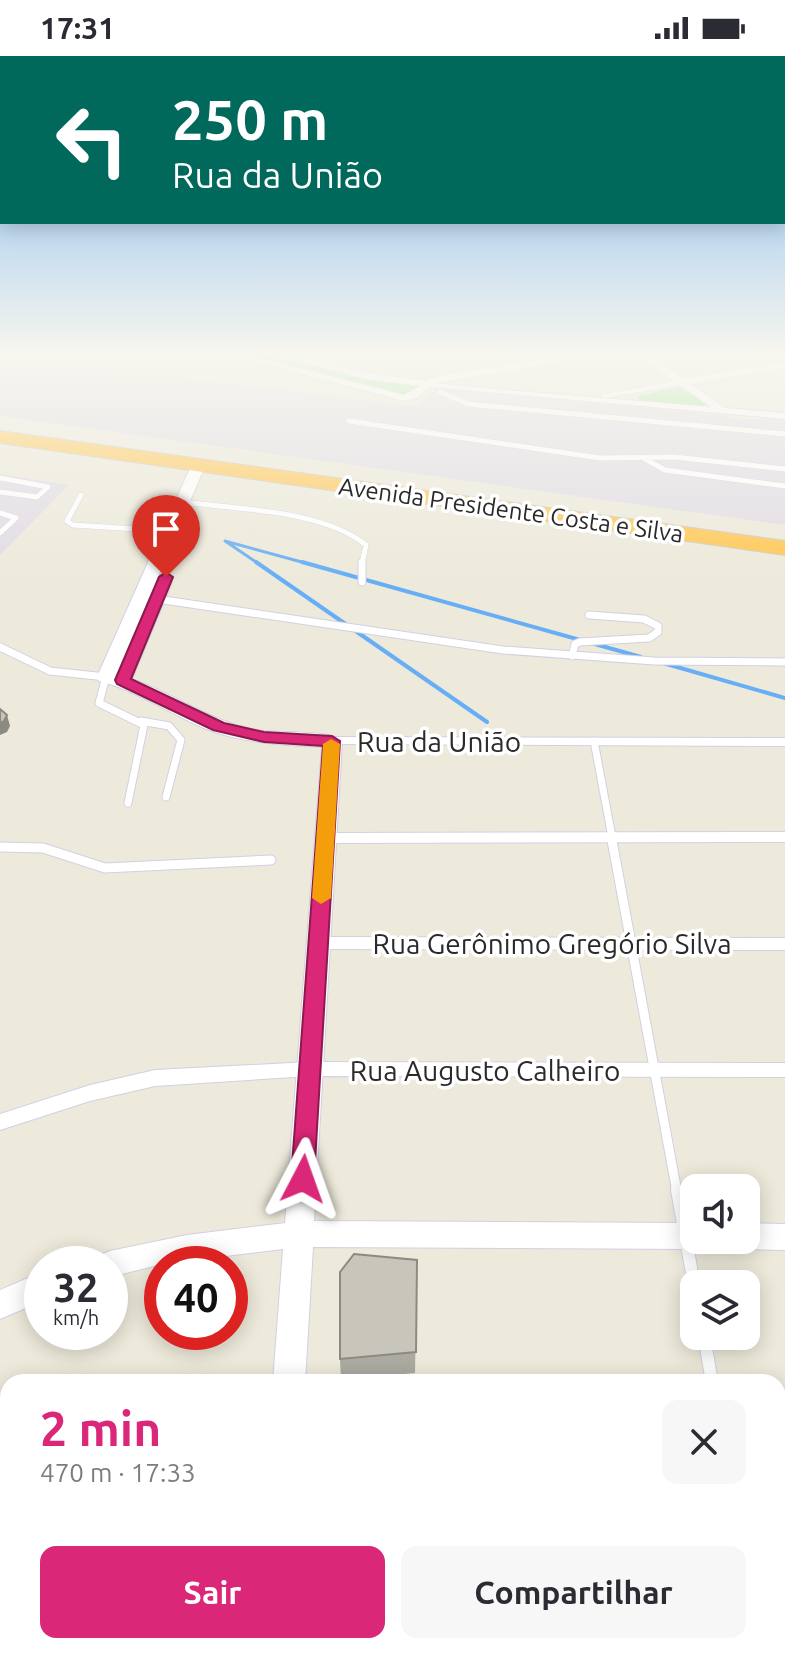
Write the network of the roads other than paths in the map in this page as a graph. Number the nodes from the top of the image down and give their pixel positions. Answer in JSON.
{"nodes":[{"id":1,"x":61,"y":430,"type":"edge"},
{"id":2,"x":407,"y":430,"type":"edge"},
{"id":3,"x":728,"y":430,"type":"edge"},
{"id":4,"x":732,"y":430,"type":"joint"},
{"id":5,"x":785,"y":434,"type":"edge"},
{"id":6,"x":0,"y":437,"type":"edge"},
{"id":7,"x":645,"y":459,"type":"junction"},
{"id":8,"x":205,"y":467,"type":"junction"},
{"id":9,"x":785,"y":469,"type":"edge"},
{"id":10,"x":0,"y":478,"type":"edge"},
{"id":11,"x":785,"y":486,"type":"edge"},
{"id":12,"x":0,"y":492,"type":"edge"},
{"id":13,"x":81,"y":495,"type":"dead end"},
{"id":14,"x":189,"y":503,"type":"junction"},
{"id":15,"x":0,"y":513,"type":"edge"},
{"id":16,"x":177,"y":532,"type":"junction"},
{"id":17,"x":785,"y":532,"type":"edge"},
{"id":18,"x":0,"y":533,"type":"edge"},
{"id":19,"x":785,"y":548,"type":"edge"},
{"id":20,"x":362,"y":582,"type":"dead end"},
{"id":21,"x":157,"y":599,"type":"junction"},
{"id":22,"x":589,"y":615,"type":"dead end"},
{"id":23,"x":0,"y":647,"type":"edge"},
{"id":24,"x":572,"y":656,"type":"junction"},
{"id":25,"x":785,"y":662,"type":"edge"},
{"id":26,"x":114,"y":679,"type":"junction"},
{"id":27,"x":141,"y":721,"type":"junction"},
{"id":28,"x":332,"y":741,"type":"junction"},
{"id":29,"x":594,"y":741,"type":"junction"},
{"id":30,"x":785,"y":742,"type":"edge"},
{"id":31,"x":166,"y":797,"type":"dead end"},
{"id":32,"x":128,"y":803,"type":"dead end"},
{"id":33,"x":785,"y":837,"type":"edge"},
{"id":34,"x":325,"y":838,"type":"junction"},
{"id":35,"x":612,"y":838,"type":"junction"},
{"id":36,"x":0,"y":847,"type":"edge"},
{"id":37,"x":271,"y":860,"type":"dead end"},
{"id":38,"x":318,"y":943,"type":"junction"},
{"id":39,"x":631,"y":943,"type":"junction"},
{"id":40,"x":785,"y":944,"type":"edge"},
{"id":41,"x":310,"y":1069,"type":"junction"},
{"id":42,"x":785,"y":1070,"type":"edge"},
{"id":43,"x":654,"y":1071,"type":"junction"},
{"id":44,"x":0,"y":1122,"type":"edge"},
{"id":45,"x":680,"y":1190,"type":"edge"},
{"id":46,"x":299,"y":1234,"type":"junction"},
{"id":47,"x":680,"y":1236,"type":"edge"},
{"id":48,"x":760,"y":1236,"type":"edge"},
{"id":49,"x":785,"y":1237,"type":"edge"},
{"id":50,"x":128,"y":1260,"type":"edge"},
{"id":51,"x":24,"y":1294,"type":"edge"},
{"id":52,"x":0,"y":1305,"type":"edge"},
{"id":53,"x":706,"y":1350,"type":"edge"},
{"id":54,"x":290,"y":1374,"type":"edge"},
{"id":55,"x":711,"y":1374,"type":"edge"}],
"edges":[{"from":1,"to":17,"type":"highway","name":"Avenida Presidente Costa e Silva"},
{"from":2,"to":7,"type":"lane"},
{"from":3,"to":4,"type":"lane"},
{"from":4,"to":5,"type":"lane"},
{"from":6,"to":8,"type":"highway","name":"Avenida Presidente Costa e Silva"},
{"from":7,"to":9,"type":"lane"},
{"from":7,"to":11,"type":"lane"},
{"from":8,"to":14,"type":"street"},
{"from":8,"to":19,"type":"highway","name":"Avenida Presidente Costa e Silva"},
{"from":10,"to":12,"type":"lane"},
{"from":13,"to":16,"type":"lane"},
{"from":14,"to":16,"type":"street"},
{"from":14,"to":20,"type":"lane"},
{"from":15,"to":18,"type":"lane"},
{"from":16,"to":21,"type":"street"},
{"from":16,"to":26,"type":"street"},
{"from":21,"to":24,"type":"lane"},
{"from":21,"to":26,"type":"street"},
{"from":22,"to":24,"type":"lane"},
{"from":23,"to":26,"type":"lane"},
{"from":24,"to":25,"type":"lane"},
{"from":26,"to":27,"type":"lane"},
{"from":26,"to":28,"type":"street","name":"Rua da União"},
{"from":27,"to":31,"type":"lane"},
{"from":27,"to":32,"type":"lane"},
{"from":28,"to":29,"type":"street","name":"Rua da União"},
{"from":28,"to":34,"type":"street"},
{"from":29,"to":30,"type":"street","name":"Rua da União"},
{"from":29,"to":35,"type":"lane"},
{"from":33,"to":35,"type":"street"},
{"from":34,"to":35,"type":"street"},
{"from":34,"to":38,"type":"street"},
{"from":35,"to":39,"type":"lane"},
{"from":36,"to":37,"type":"lane"},
{"from":38,"to":39,"type":"street","name":"Rua Gerônimo Gregório Silva"},
{"from":38,"to":41,"type":"street"},
{"from":39,"to":40,"type":"street","name":"Rua Gerônimo Gregório Silva"},
{"from":39,"to":43,"type":"lane"},
{"from":41,"to":43,"type":"street","name":"Rua Augusto Calheiro"},
{"from":41,"to":44,"type":"street","name":"Rua Augusto Calheiro"},
{"from":41,"to":46,"type":"street"},
{"from":42,"to":43,"type":"street","name":"Rua Augusto Calheiro"},
{"from":43,"to":45,"type":"lane"},
{"from":46,"to":47,"type":"street"},
{"from":46,"to":50,"type":"street"},
{"from":46,"to":54,"type":"street"},
{"from":48,"to":49,"type":"street"},
{"from":51,"to":52,"type":"street"},
{"from":53,"to":55,"type":"lane"}]}
